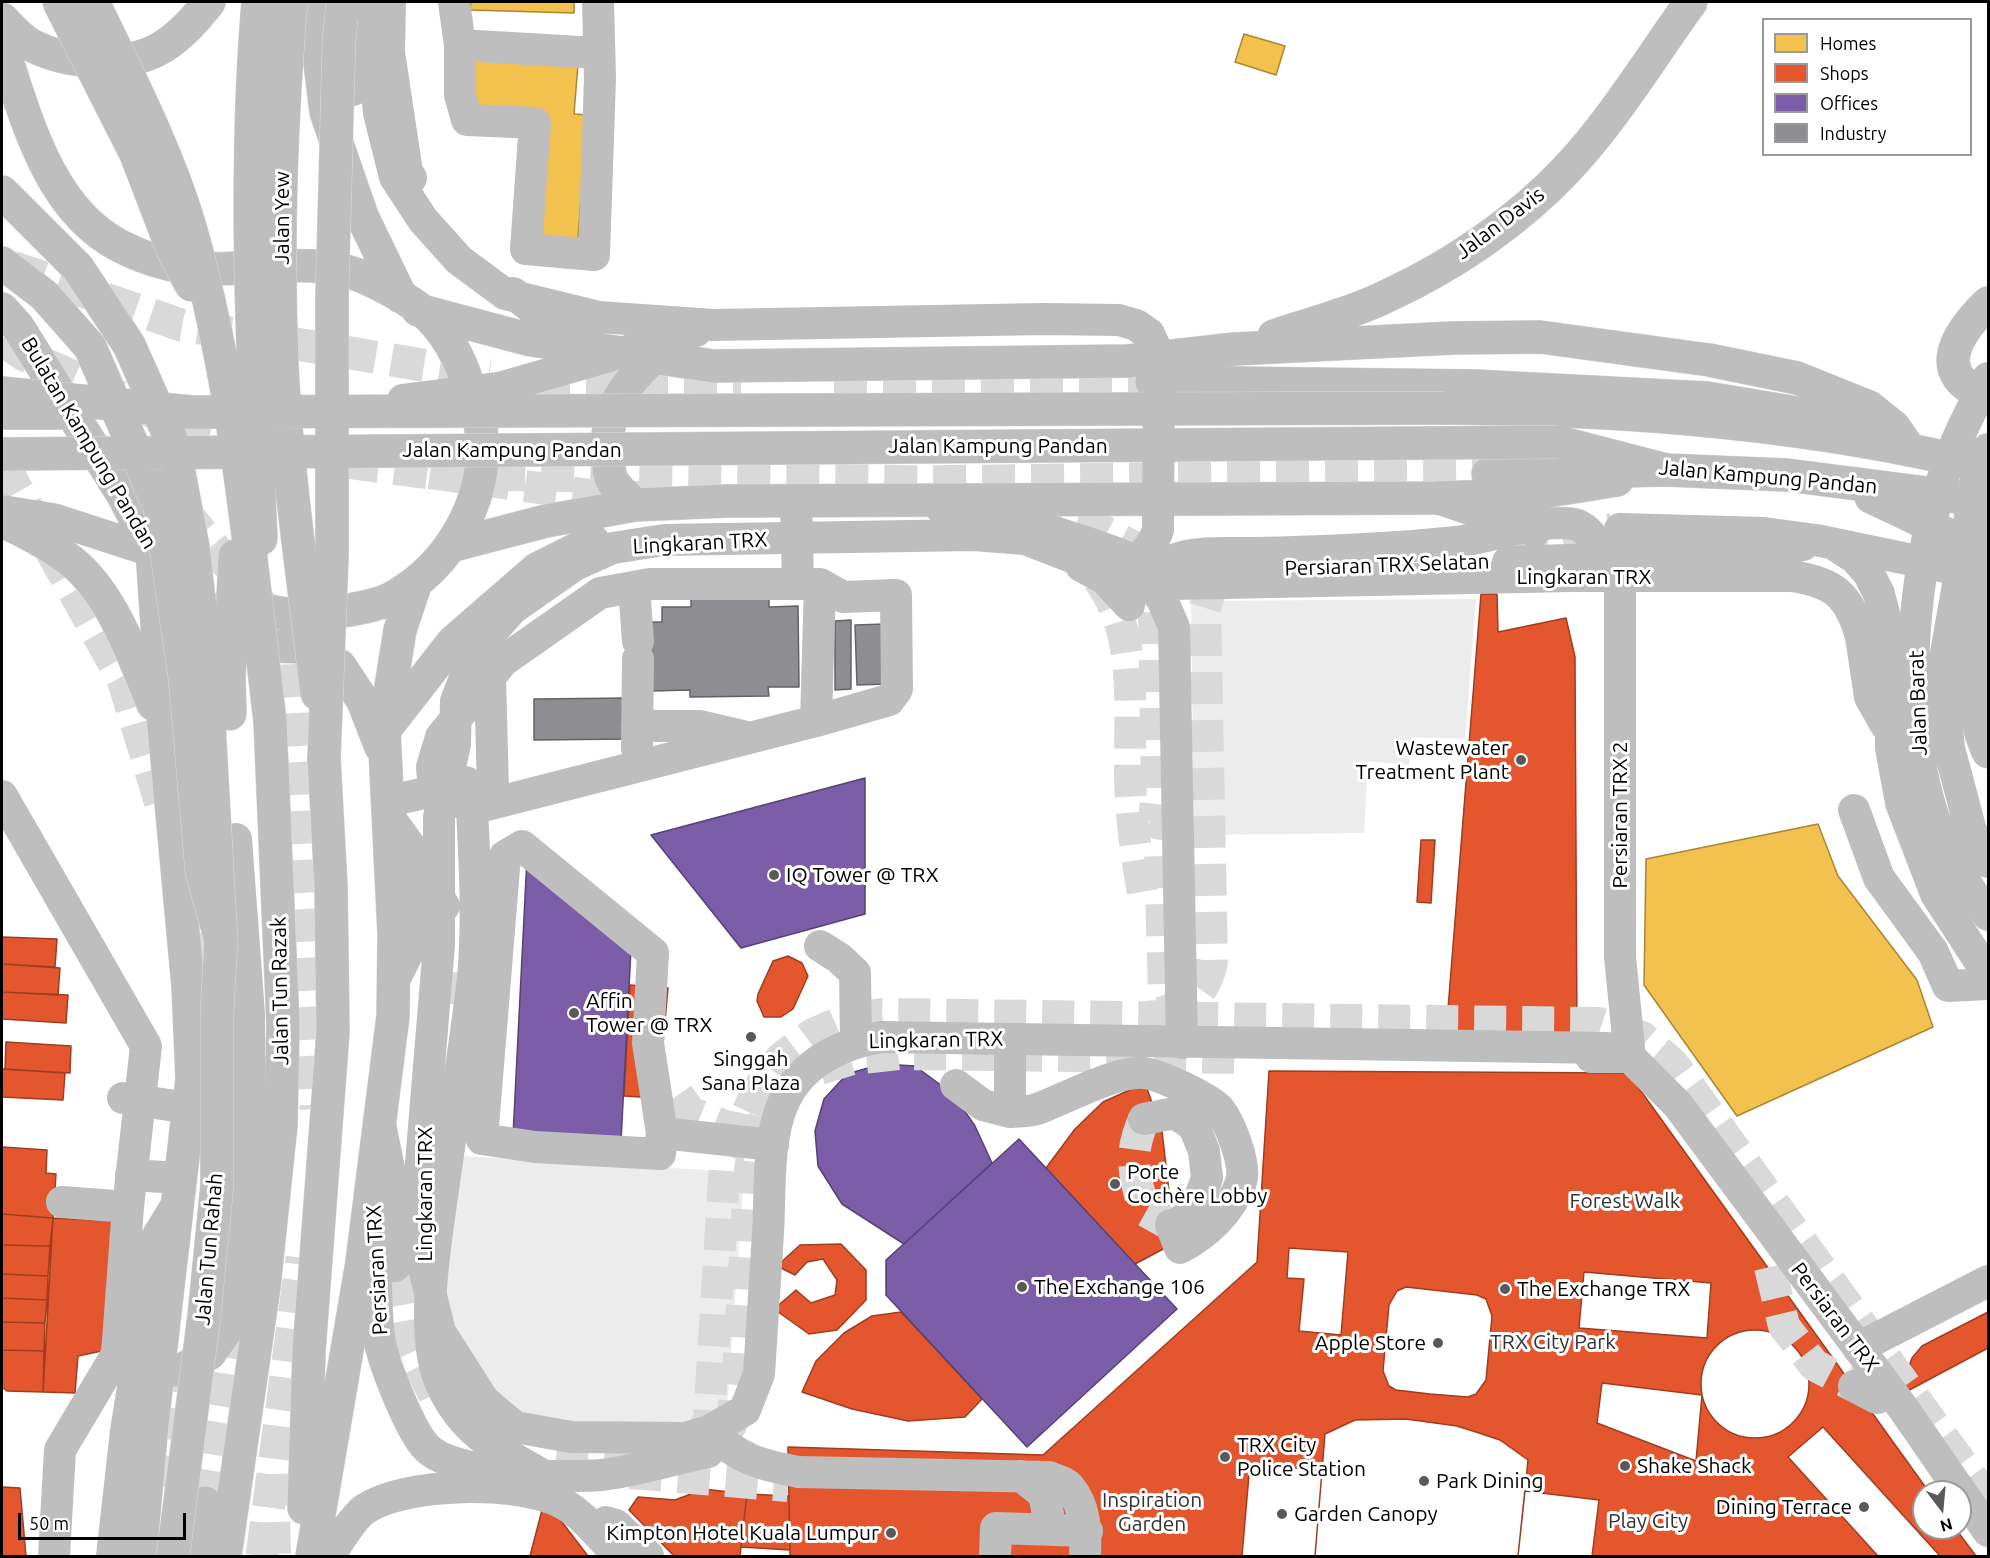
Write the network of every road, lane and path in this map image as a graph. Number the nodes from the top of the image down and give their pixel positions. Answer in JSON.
{"nodes":[{"id":1,"x":59,"y":2,"type":"edge"},
{"id":2,"x":93,"y":2,"type":"edge"},
{"id":3,"x":258,"y":2,"type":"edge"},
{"id":4,"x":291,"y":2,"type":"edge"},
{"id":5,"x":321,"y":2,"type":"edge"},
{"id":6,"x":343,"y":2,"type":"edge"},
{"id":7,"x":358,"y":2,"type":"edge"},
{"id":8,"x":375,"y":2,"type":"edge"},
{"id":9,"x":390,"y":2,"type":"edge"},
{"id":10,"x":454,"y":2,"type":"edge"},
{"id":11,"x":598,"y":2,"type":"edge"},
{"id":12,"x":1691,"y":2,"type":"edge"},
{"id":13,"x":200,"y":9,"type":"edge"},
{"id":14,"x":2,"y":19,"type":"edge"},
{"id":15,"x":460,"y":45,"type":"junction"},
{"id":16,"x":2,"y":46,"type":"edge"},
{"id":17,"x":389,"y":52,"type":"junction"},
{"id":18,"x":597,"y":53,"type":"junction"},
{"id":19,"x":353,"y":92,"type":"junction"},
{"id":20,"x":336,"y":145,"type":"junction"},
{"id":21,"x":347,"y":177,"type":"junction"},
{"id":22,"x":2,"y":192,"type":"edge"},
{"id":23,"x":2,"y":210,"type":"edge"},
{"id":24,"x":2,"y":263,"type":"edge"},
{"id":25,"x":78,"y":268,"type":"junction"},
{"id":26,"x":1989,"y":303,"type":"edge"},
{"id":27,"x":410,"y":304,"type":"junction"},
{"id":28,"x":2,"y":309,"type":"edge"},
{"id":29,"x":713,"y":325,"type":"junction"},
{"id":30,"x":214,"y":326,"type":"junction"},
{"id":31,"x":1235,"y":349,"type":"junction"},
{"id":32,"x":608,"y":352,"type":"junction"},
{"id":33,"x":652,"y":359,"type":"junction"},
{"id":34,"x":1989,"y":378,"type":"edge"},
{"id":35,"x":1152,"y":382,"type":"tunnel mouth"},
{"id":36,"x":2,"y":393,"type":"edge"},
{"id":37,"x":1989,"y":396,"type":"edge"},
{"id":38,"x":191,"y":412,"type":"junction"},
{"id":39,"x":2,"y":413,"type":"edge"},
{"id":40,"x":256,"y":421,"type":"joint"},
{"id":41,"x":296,"y":423,"type":"junction"},
{"id":42,"x":174,"y":446,"type":"junction"},
{"id":43,"x":1989,"y":449,"type":"edge"},
{"id":44,"x":1909,"y":450,"type":"junction"},
{"id":45,"x":2,"y":454,"type":"edge"},
{"id":46,"x":239,"y":461,"type":"junction"},
{"id":47,"x":1665,"y":470,"type":"junction"},
{"id":48,"x":1488,"y":474,"type":"tunnel mouth"},
{"id":49,"x":1787,"y":475,"type":"junction"},
{"id":50,"x":1984,"y":484,"type":"edge"},
{"id":51,"x":1871,"y":496,"type":"junction"},
{"id":52,"x":1437,"y":498,"type":"junction"},
{"id":53,"x":851,"y":500,"type":"junction"},
{"id":54,"x":727,"y":501,"type":"junction"},
{"id":55,"x":796,"y":501,"type":"junction"},
{"id":56,"x":635,"y":505,"type":"junction"},
{"id":57,"x":2,"y":511,"type":"edge"},
{"id":58,"x":2,"y":521,"type":"edge"},
{"id":59,"x":1620,"y":529,"type":"tunnel mouth"},
{"id":60,"x":1989,"y":531,"type":"edge"},
{"id":61,"x":1025,"y":539,"type":"junction"},
{"id":62,"x":1824,"y":542,"type":"junction"},
{"id":63,"x":450,"y":546,"type":"junction"},
{"id":64,"x":152,"y":551,"type":"junction"},
{"id":65,"x":1650,"y":555,"type":"junction"},
{"id":66,"x":1989,"y":564,"type":"edge"},
{"id":67,"x":1620,"y":572,"type":"junction"},
{"id":68,"x":1572,"y":576,"type":"junction"},
{"id":69,"x":809,"y":584,"type":"junction"},
{"id":70,"x":415,"y":585,"type":"junction"},
{"id":71,"x":634,"y":587,"type":"junction"},
{"id":72,"x":1989,"y":588,"type":"edge"},
{"id":73,"x":1165,"y":589,"type":"junction"},
{"id":74,"x":490,"y":677,"type":"junction"},
{"id":75,"x":229,"y":680,"type":"junction"},
{"id":76,"x":270,"y":720,"type":"junction"},
{"id":77,"x":816,"y":721,"type":"junction"},
{"id":78,"x":637,"y":726,"type":"junction"},
{"id":79,"x":1891,"y":733,"type":"junction"},
{"id":80,"x":750,"y":738,"type":"junction"},
{"id":81,"x":165,"y":742,"type":"junction"},
{"id":82,"x":384,"y":742,"type":"junction"},
{"id":83,"x":455,"y":744,"type":"junction"},
{"id":84,"x":1989,"y":752,"type":"edge"},
{"id":85,"x":324,"y":758,"type":"junction"},
{"id":86,"x":637,"y":766,"type":"junction"},
{"id":87,"x":434,"y":791,"type":"junction"},
{"id":88,"x":2,"y":796,"type":"edge"},
{"id":89,"x":496,"y":802,"type":"junction"},
{"id":90,"x":389,"y":809,"type":"junction"},
{"id":91,"x":1854,"y":810,"type":"dead end"},
{"id":92,"x":236,"y":839,"type":"junction"},
{"id":93,"x":417,"y":856,"type":"junction"},
{"id":94,"x":1989,"y":862,"type":"edge"},
{"id":95,"x":1936,"y":894,"type":"junction"},
{"id":96,"x":1989,"y":915,"type":"edge"},
{"id":97,"x":221,"y":940,"type":"junction"},
{"id":98,"x":820,"y":946,"type":"dead end"},
{"id":99,"x":1933,"y":951,"type":"junction"},
{"id":100,"x":455,"y":957,"type":"tunnel mouth"},
{"id":101,"x":1989,"y":974,"type":"edge"},
{"id":102,"x":393,"y":980,"type":"junction"},
{"id":103,"x":1989,"y":984,"type":"edge"},
{"id":104,"x":189,"y":1002,"type":"junction"},
{"id":105,"x":1010,"y":1040,"type":"junction"},
{"id":106,"x":856,"y":1042,"type":"junction"},
{"id":107,"x":204,"y":1043,"type":"dead end"},
{"id":108,"x":1182,"y":1043,"type":"junction"},
{"id":109,"x":1610,"y":1054,"type":"junction"},
{"id":110,"x":956,"y":1085,"type":"dead end"},
{"id":111,"x":140,"y":1098,"type":"junction"},
{"id":112,"x":1678,"y":1105,"type":"junction"},
{"id":113,"x":188,"y":1108,"type":"junction"},
{"id":114,"x":1010,"y":1112,"type":"junction"},
{"id":115,"x":1144,"y":1119,"type":"dead end"},
{"id":116,"x":380,"y":1122,"type":"junction"},
{"id":117,"x":662,"y":1133,"type":"junction"},
{"id":118,"x":773,"y":1145,"type":"junction"},
{"id":119,"x":133,"y":1163,"type":"junction"},
{"id":120,"x":234,"y":1170,"type":"dead end"},
{"id":121,"x":373,"y":1176,"type":"junction"},
{"id":122,"x":180,"y":1189,"type":"junction"},
{"id":123,"x":62,"y":1202,"type":"dead end"},
{"id":124,"x":128,"y":1207,"type":"junction"},
{"id":125,"x":238,"y":1228,"type":"junction"},
{"id":126,"x":395,"y":1274,"type":"tunnel mouth"},
{"id":127,"x":1989,"y":1281,"type":"edge"},
{"id":128,"x":430,"y":1336,"type":"junction"},
{"id":129,"x":1858,"y":1348,"type":"junction"},
{"id":130,"x":178,"y":1371,"type":"dead end"},
{"id":131,"x":475,"y":1412,"type":"dead end"},
{"id":132,"x":709,"y":1431,"type":"junction"},
{"id":133,"x":545,"y":1476,"type":"junction"},
{"id":134,"x":1021,"y":1476,"type":"junction"},
{"id":135,"x":1937,"y":1480,"type":"edge"},
{"id":136,"x":205,"y":1503,"type":"tunnel mouth"},
{"id":137,"x":569,"y":1508,"type":"junction"},
{"id":138,"x":1043,"y":1529,"type":"junction"},
{"id":139,"x":1972,"y":1529,"type":"edge"},
{"id":140,"x":1989,"y":1531,"type":"edge"},
{"id":141,"x":1086,"y":1544,"type":"edge"},
{"id":142,"x":1989,"y":1554,"type":"edge"},
{"id":143,"x":54,"y":1557,"type":"edge"},
{"id":144,"x":112,"y":1557,"type":"edge"},
{"id":145,"x":140,"y":1557,"type":"edge"},
{"id":146,"x":173,"y":1557,"type":"edge"},
{"id":147,"x":197,"y":1557,"type":"edge"},
{"id":148,"x":225,"y":1557,"type":"edge"},
{"id":149,"x":302,"y":1557,"type":"edge"},
{"id":150,"x":312,"y":1557,"type":"edge"},
{"id":151,"x":329,"y":1557,"type":"edge"},
{"id":152,"x":619,"y":1557,"type":"edge"},
{"id":153,"x":648,"y":1557,"type":"edge"},
{"id":154,"x":995,"y":1557,"type":"edge"}],
"edges":[{"from":1,"to":30,"type":"main road","bridge":true},
{"from":2,"to":30,"type":"main road","bridge":true},
{"from":3,"to":40,"type":"main road","name":"Jalan Yew","bridge":true},
{"from":4,"to":41,"type":"main road","name":"Jalan Yew","bridge":true},
{"from":5,"to":20,"type":"main road"},
{"from":6,"to":20,"type":"main road","bridge":true},
{"from":7,"to":19,"type":"street"},
{"from":8,"to":29,"type":"street","bridge":true},
{"from":9,"to":17,"type":"street"},
{"from":10,"to":15,"type":"street"},
{"from":11,"to":18,"type":"street"},
{"from":12,"to":31,"type":"main road","name":"Jalan Davis"},
{"from":13,"to":14,"type":"main road"},
{"from":15,"to":18,"type":"street"},
{"from":15,"to":18,"type":"street"},
{"from":16,"to":27,"type":"main road","name":"Bulatan Kampung Pandan"},
{"from":17,"to":19,"type":"street"},
{"from":17,"to":32,"type":"street"},
{"from":19,"to":21,"type":"street"},
{"from":20,"to":21,"type":"main road"},
{"from":20,"to":85,"type":"main road","bridge":true},
{"from":21,"to":27,"type":"main road"},
{"from":22,"to":25,"type":"main road"},
{"from":23,"to":25,"type":"main road"},
{"from":24,"to":97,"type":"main road","bridge":true},
{"from":25,"to":42,"type":"main road","bridge":true},
{"from":26,"to":37,"type":"main road"},
{"from":27,"to":32,"type":"main road"},
{"from":27,"to":63,"type":"main road","name":"Bulatan Kampung Pandan"},
{"from":28,"to":64,"type":"main road","name":"Bulatan Kampung Pandan"},
{"from":29,"to":41,"type":"street","bridge":true},
{"from":29,"to":61,"type":"street","bridge":true},
{"from":30,"to":46,"type":"main road","bridge":true},
{"from":31,"to":33,"type":"main road"},
{"from":31,"to":44,"type":"main road"},
{"from":32,"to":33,"type":"main road"},
{"from":33,"to":56,"type":"main road"},
{"from":34,"to":96,"type":"street","name":"Jalan Barat","bridge":true},
{"from":35,"to":44,"type":"main road"},
{"from":36,"to":38,"type":"main road","bridge":true},
{"from":38,"to":39,"type":"main road","name":"Jalan Kampung Pandan","bridge":true},
{"from":38,"to":41,"type":"main road","name":"Jalan Kampung Pandan","bridge":true},
{"from":40,"to":76,"type":"main road","name":"Jalan Tun Razak","bridge":true},
{"from":41,"to":44,"type":"main road","name":"Jalan Kampung Pandan","bridge":true},
{"from":41,"to":85,"type":"main road","bridge":true},
{"from":42,"to":75,"type":"main road","bridge":true},
{"from":42,"to":97,"type":"main road","bridge":true},
{"from":43,"to":50,"type":"street","name":"Jalan Barat","bridge":true},
{"from":44,"to":50,"type":"main road","name":"Jalan Kampung Pandan"},
{"from":45,"to":47,"type":"main road","name":"Jalan Kampung Pandan","bridge":true},
{"from":46,"to":75,"type":"main road","bridge":true},
{"from":46,"to":76,"type":"main road","bridge":true},
{"from":47,"to":48,"type":"main road"},
{"from":47,"to":49,"type":"main road","name":"Jalan Kampung Pandan"},
{"from":47,"to":52,"type":"main road"},
{"from":49,"to":50,"type":"main road","name":"Jalan Kampung Pandan"},
{"from":49,"to":51,"type":"main road"},
{"from":50,"to":84,"type":"main road","bridge":true},
{"from":50,"to":94,"type":"street","name":"Jalan Barat","bridge":true},
{"from":51,"to":60,"type":"main road"},
{"from":51,"to":66,"type":"main road"},
{"from":52,"to":53,"type":"main road"},
{"from":52,"to":65,"type":"street"},
{"from":53,"to":55,"type":"main road"},
{"from":53,"to":73,"type":"street"},
{"from":54,"to":55,"type":"main road"},
{"from":54,"to":56,"type":"main road"},
{"from":54,"to":82,"type":"main road"},
{"from":55,"to":69,"type":"street"},
{"from":56,"to":63,"type":"main road"},
{"from":57,"to":64,"type":"street"},
{"from":58,"to":81,"type":"main road"},
{"from":59,"to":62,"type":"street"},
{"from":61,"to":73,"type":"street","name":"Lingkaran TRX","bridge":true},
{"from":61,"to":83,"type":"street","name":"Lingkaran TRX","bridge":true},
{"from":62,"to":65,"type":"street"},
{"from":62,"to":72,"type":"street"},
{"from":62,"to":79,"type":"street"},
{"from":63,"to":70,"type":"main road","name":"Bulatan Kampung Pandan"},
{"from":64,"to":70,"type":"main road","name":"Bulatan Kampung Pandan"},
{"from":64,"to":81,"type":"main road"},
{"from":65,"to":67,"type":"street"},
{"from":67,"to":73,"type":"street","name":"Persiaran TRX Selatan"},
{"from":67,"to":109,"type":"street","name":"Persiaran TRX 2"},
{"from":68,"to":73,"type":"street","name":"Lingkaran TRX","bridge":true},
{"from":68,"to":73,"type":"street","bridge":true},
{"from":68,"to":79,"type":"street","name":"Lingkaran TRX","bridge":true},
{"from":69,"to":71,"type":"street"},
{"from":69,"to":77,"type":"street"},
{"from":69,"to":77,"type":"street"},
{"from":70,"to":82,"type":"main road"},
{"from":71,"to":74,"type":"street"},
{"from":71,"to":78,"type":"street"},
{"from":73,"to":108,"type":"street","bridge":true},
{"from":74,"to":87,"type":"street"},
{"from":74,"to":89,"type":"street"},
{"from":75,"to":92,"type":"main road","bridge":true},
{"from":76,"to":148,"type":"main road","name":"Jalan Tun Razak"},
{"from":77,"to":80,"type":"street"},
{"from":78,"to":80,"type":"street"},
{"from":78,"to":86,"type":"street"},
{"from":79,"to":95,"type":"street"},
{"from":80,"to":86,"type":"street"},
{"from":81,"to":82,"type":"main road"},
{"from":81,"to":104,"type":"main road"},
{"from":82,"to":90,"type":"main road"},
{"from":83,"to":128,"type":"street","bridge":true},
{"from":83,"to":132,"type":"street","name":"Lingkaran TRX","bridge":true},
{"from":85,"to":149,"type":"main road"},
{"from":86,"to":89,"type":"street"},
{"from":87,"to":89,"type":"street"},
{"from":87,"to":90,"type":"street"},
{"from":88,"to":111,"type":"street"},
{"from":90,"to":93,"type":"street"},
{"from":90,"to":102,"type":"main road"},
{"from":91,"to":99,"type":"street"},
{"from":92,"to":97,"type":"main road","bridge":true},
{"from":92,"to":125,"type":"street"},
{"from":93,"to":100,"type":"street"},
{"from":93,"to":102,"type":"street"},
{"from":95,"to":99,"type":"street"},
{"from":95,"to":101,"type":"street"},
{"from":97,"to":146,"type":"main road","name":"Jalan Tun Rahah","bridge":true},
{"from":98,"to":106,"type":"street","bridge":true},
{"from":99,"to":103,"type":"street"},
{"from":102,"to":116,"type":"main road"},
{"from":104,"to":107,"type":"street"},
{"from":104,"to":113,"type":"main road"},
{"from":105,"to":106,"type":"street","name":"Lingkaran TRX","bridge":true},
{"from":105,"to":108,"type":"street","name":"Lingkaran TRX","bridge":true},
{"from":105,"to":114,"type":"street"},
{"from":106,"to":118,"type":"street","name":"Lingkaran TRX","bridge":true},
{"from":108,"to":109,"type":"street","name":"Lingkaran TRX","bridge":true},
{"from":109,"to":112,"type":"street","name":"Persiaran TRX"},
{"from":110,"to":114,"type":"street"},
{"from":111,"to":113,"type":"street"},
{"from":111,"to":119,"type":"street"},
{"from":112,"to":129,"type":"street","name":"Persiaran TRX"},
{"from":112,"to":135,"type":"street","name":"Persiaran TRX"},
{"from":113,"to":122,"type":"main road"},
{"from":114,"to":115,"type":"street"},
{"from":116,"to":121,"type":"main road"},
{"from":116,"to":126,"type":"street"},
{"from":117,"to":117,"type":"street","bridge":true},
{"from":117,"to":118,"type":"street","bridge":true},
{"from":118,"to":132,"type":"street","name":"Lingkaran TRX","bridge":true},
{"from":119,"to":122,"type":"street"},
{"from":119,"to":124,"type":"street"},
{"from":120,"to":125,"type":"street"},
{"from":121,"to":133,"type":"street","name":"Persiaran TRX"},
{"from":121,"to":150,"type":"main road"},
{"from":122,"to":144,"type":"street"},
{"from":122,"to":145,"type":"main road"},
{"from":123,"to":124,"type":"street"},
{"from":124,"to":143,"type":"street"},
{"from":125,"to":130,"type":"street"},
{"from":127,"to":129,"type":"street"},
{"from":128,"to":131,"type":"street"},
{"from":128,"to":133,"type":"street"},
{"from":129,"to":140,"type":"street","name":"Persiaran TRX"},
{"from":132,"to":134,"type":"street","bridge":true},
{"from":133,"to":137,"type":"street","name":"Persiaran TRX"},
{"from":134,"to":138,"type":"street"},
{"from":134,"to":141,"type":"street"},
{"from":136,"to":147,"type":"main road"},
{"from":137,"to":151,"type":"street"},
{"from":137,"to":152,"type":"street"},
{"from":137,"to":153,"type":"street"},
{"from":138,"to":141,"type":"street"},
{"from":138,"to":154,"type":"street"},
{"from":139,"to":142,"type":"street"}]}
